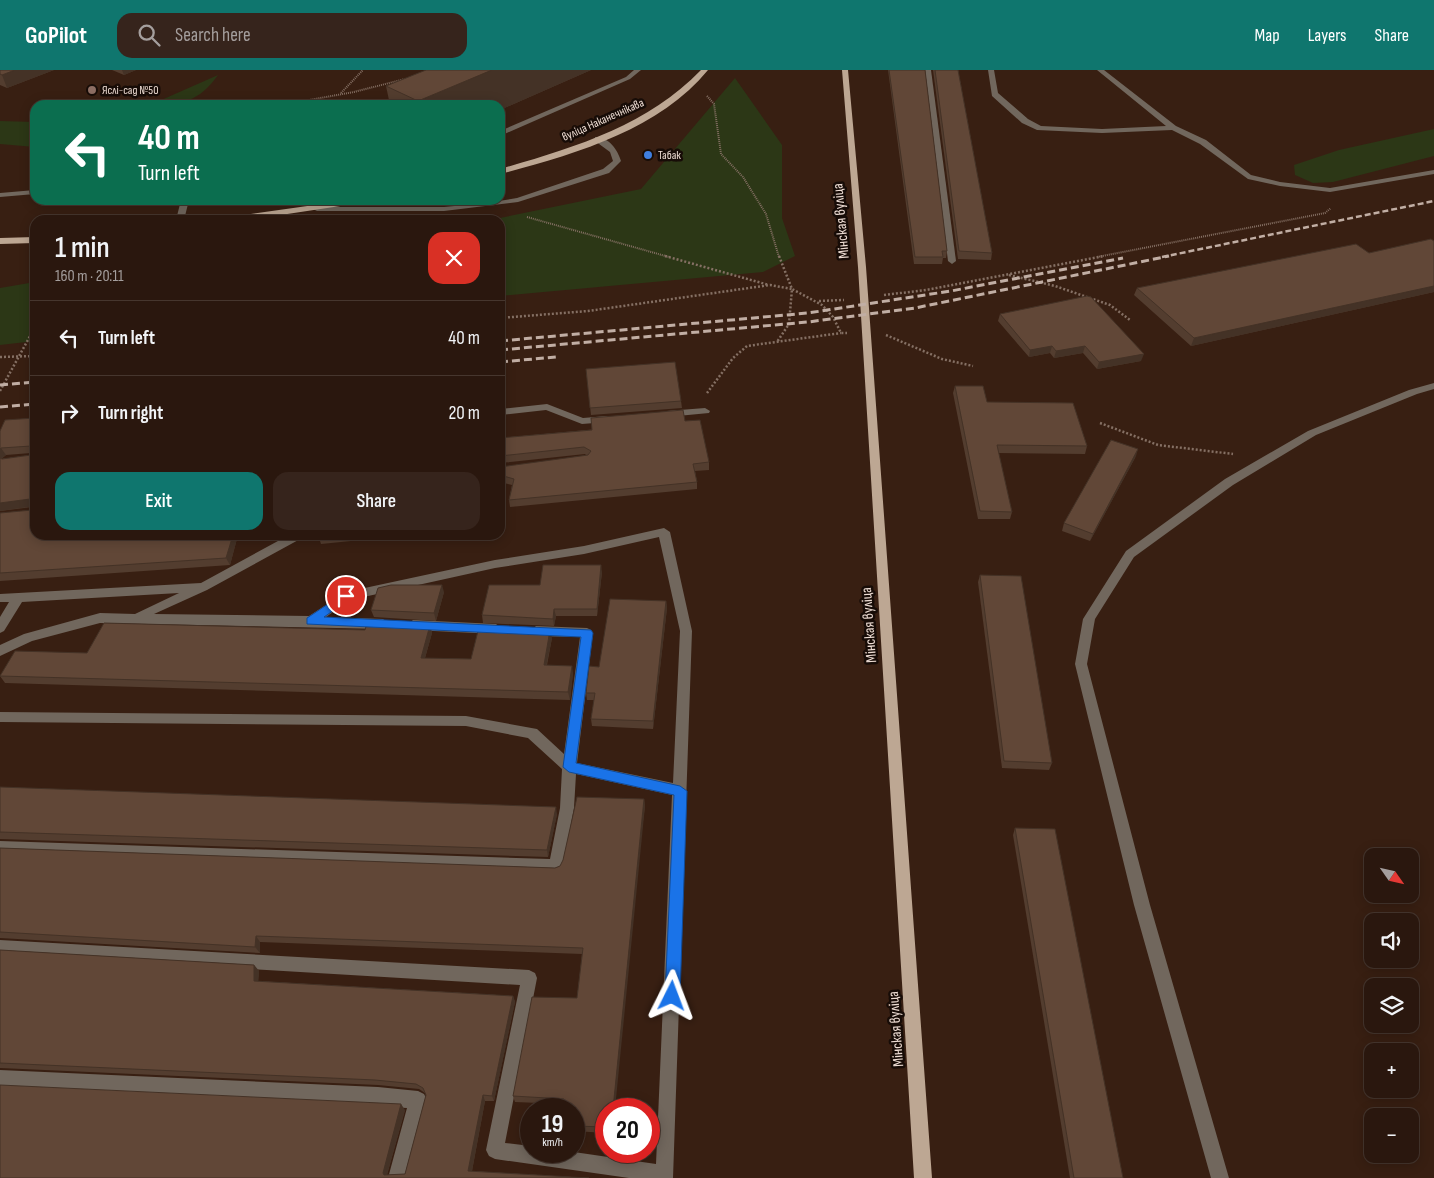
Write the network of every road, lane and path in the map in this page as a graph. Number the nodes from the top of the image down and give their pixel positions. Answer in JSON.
{"nodes":[{"id":1,"x":363,"y":70,"type":"edge"},
{"id":2,"x":638,"y":70,"type":"edge"},
{"id":3,"x":705,"y":70,"type":"edge"},
{"id":4,"x":845,"y":70,"type":"edge"},
{"id":5,"x":928,"y":70,"type":"edge"},
{"id":6,"x":991,"y":70,"type":"edge"},
{"id":7,"x":1100,"y":70,"type":"edge"},
{"id":8,"x":411,"y":78,"type":"edge"},
{"id":9,"x":695,"y":82,"type":"junction"},
{"id":10,"x":341,"y":93,"type":"dead end"},
{"id":11,"x":309,"y":100,"type":"edge"},
{"id":12,"x":1173,"y":128,"type":"junction"},
{"id":13,"x":505,"y":132,"type":"edge"},
{"id":14,"x":598,"y":138,"type":"junction"},
{"id":15,"x":505,"y":170,"type":"edge"},
{"id":16,"x":1434,"y":172,"type":"edge"},
{"id":17,"x":1357,"y":186,"type":"junction"},
{"id":18,"x":30,"y":192,"type":"edge"},
{"id":19,"x":0,"y":195,"type":"edge"},
{"id":20,"x":505,"y":202,"type":"edge"},
{"id":21,"x":339,"y":205,"type":"edge"},
{"id":22,"x":441,"y":205,"type":"edge"},
{"id":23,"x":486,"y":205,"type":"joint"},
{"id":24,"x":317,"y":209,"type":"junction"},
{"id":25,"x":444,"y":209,"type":"junction"},
{"id":26,"x":270,"y":215,"type":"edge"},
{"id":27,"x":30,"y":240,"type":"edge"},
{"id":28,"x":0,"y":241,"type":"edge"},
{"id":29,"x":952,"y":261,"type":"dead end"},
{"id":30,"x":1006,"y":274,"type":"junction"},
{"id":31,"x":770,"y":285,"type":"junction"},
{"id":32,"x":792,"y":289,"type":"junction"},
{"id":33,"x":877,"y":296,"type":"dead end"},
{"id":34,"x":848,"y":300,"type":"dead end"},
{"id":35,"x":819,"y":301,"type":"junction"},
{"id":36,"x":505,"y":318,"type":"edge"},
{"id":37,"x":1130,"y":320,"type":"dead end"},
{"id":38,"x":841,"y":332,"type":"junction"},
{"id":39,"x":851,"y":333,"type":"dead end"},
{"id":40,"x":880,"y":334,"type":"dead end"},
{"id":41,"x":30,"y":336,"type":"edge"},
{"id":42,"x":778,"y":342,"type":"junction"},
{"id":43,"x":30,"y":356,"type":"edge"},
{"id":44,"x":0,"y":357,"type":"edge"},
{"id":45,"x":973,"y":366,"type":"dead end"},
{"id":46,"x":1434,"y":386,"type":"edge"},
{"id":47,"x":0,"y":391,"type":"edge"},
{"id":48,"x":705,"y":411,"type":"joint"},
{"id":49,"x":505,"y":412,"type":"edge"},
{"id":50,"x":658,"y":415,"type":"edge"},
{"id":51,"x":620,"y":418,"type":"edge"},
{"id":52,"x":1100,"y":424,"type":"dead end"},
{"id":53,"x":1268,"y":459,"type":"junction"},
{"id":54,"x":289,"y":540,"type":"edge"},
{"id":55,"x":203,"y":587,"type":"junction"},
{"id":56,"x":0,"y":598,"type":"edge"},
{"id":57,"x":18,"y":598,"type":"junction"},
{"id":58,"x":137,"y":617,"type":"junction"},
{"id":59,"x":311,"y":621,"type":"junction"},
{"id":60,"x":0,"y":628,"type":"edge"},
{"id":61,"x":0,"y":651,"type":"edge"},
{"id":62,"x":0,"y":717,"type":"edge"},
{"id":63,"x":569,"y":767,"type":"junction"},
{"id":64,"x":680,"y":791,"type":"junction"},
{"id":65,"x":0,"y":848,"type":"edge"},
{"id":66,"x":0,"y":947,"type":"edge"},
{"id":67,"x":0,"y":1079,"type":"edge"},
{"id":68,"x":664,"y":1176,"type":"edge"},
{"id":69,"x":397,"y":1178,"type":"edge"},
{"id":70,"x":923,"y":1178,"type":"edge"},
{"id":71,"x":1220,"y":1178,"type":"edge"}],
"edges":[{"from":1,"to":10,"type":"path"},
{"from":2,"to":13,"type":"street"},
{"from":3,"to":9,"type":"main road","name":"вуліца Наканечнікава"},
{"from":4,"to":70,"type":"main road","name":"Мінская вуліца"},
{"from":5,"to":29,"type":"street"},
{"from":6,"to":12,"type":"street"},
{"from":7,"to":12,"type":"street"},
{"from":8,"to":11,"type":"path"},
{"from":9,"to":14,"type":"main road","name":"вуліца Наканечнікава"},
{"from":9,"to":32,"type":"path"},
{"from":12,"to":17,"type":"street"},
{"from":14,"to":15,"type":"main road","name":"вуліца Наканечнікава"},
{"from":14,"to":20,"type":"street"},
{"from":16,"to":17,"type":"street"},
{"from":17,"to":30,"type":"path"},
{"from":18,"to":19,"type":"street"},
{"from":21,"to":24,"type":"main road"},
{"from":22,"to":25,"type":"street"},
{"from":23,"to":25,"type":"street"},
{"from":23,"to":31,"type":"path"},
{"from":24,"to":25,"type":"street"},
{"from":24,"to":26,"type":"main road"},
{"from":27,"to":28,"type":"main road"},
{"from":30,"to":33,"type":"path"},
{"from":30,"to":37,"type":"path"},
{"from":31,"to":32,"type":"path"},
{"from":31,"to":36,"type":"path"},
{"from":32,"to":35,"type":"path"},
{"from":32,"to":42,"type":"path"},
{"from":34,"to":35,"type":"path"},
{"from":35,"to":38,"type":"path"},
{"from":38,"to":39,"type":"path"},
{"from":38,"to":42,"type":"path"},
{"from":40,"to":45,"type":"path"},
{"from":41,"to":47,"type":"path"},
{"from":42,"to":48,"type":"path"},
{"from":43,"to":44,"type":"path"},
{"from":46,"to":53,"type":"street"},
{"from":48,"to":50,"type":"street"},
{"from":49,"to":51,"type":"street"},
{"from":52,"to":53,"type":"path"},
{"from":53,"to":71,"type":"street"},
{"from":54,"to":55,"type":"street"},
{"from":55,"to":57,"type":"street"},
{"from":55,"to":58,"type":"street"},
{"from":56,"to":57,"type":"street"},
{"from":57,"to":60,"type":"street"},
{"from":58,"to":59,"type":"street"},
{"from":58,"to":61,"type":"street"},
{"from":59,"to":63,"type":"street"},
{"from":59,"to":64,"type":"street"},
{"from":62,"to":63,"type":"street"},
{"from":63,"to":64,"type":"street"},
{"from":63,"to":65,"type":"street"},
{"from":64,"to":68,"type":"street"},
{"from":66,"to":68,"type":"street"},
{"from":67,"to":69,"type":"street"}]}
